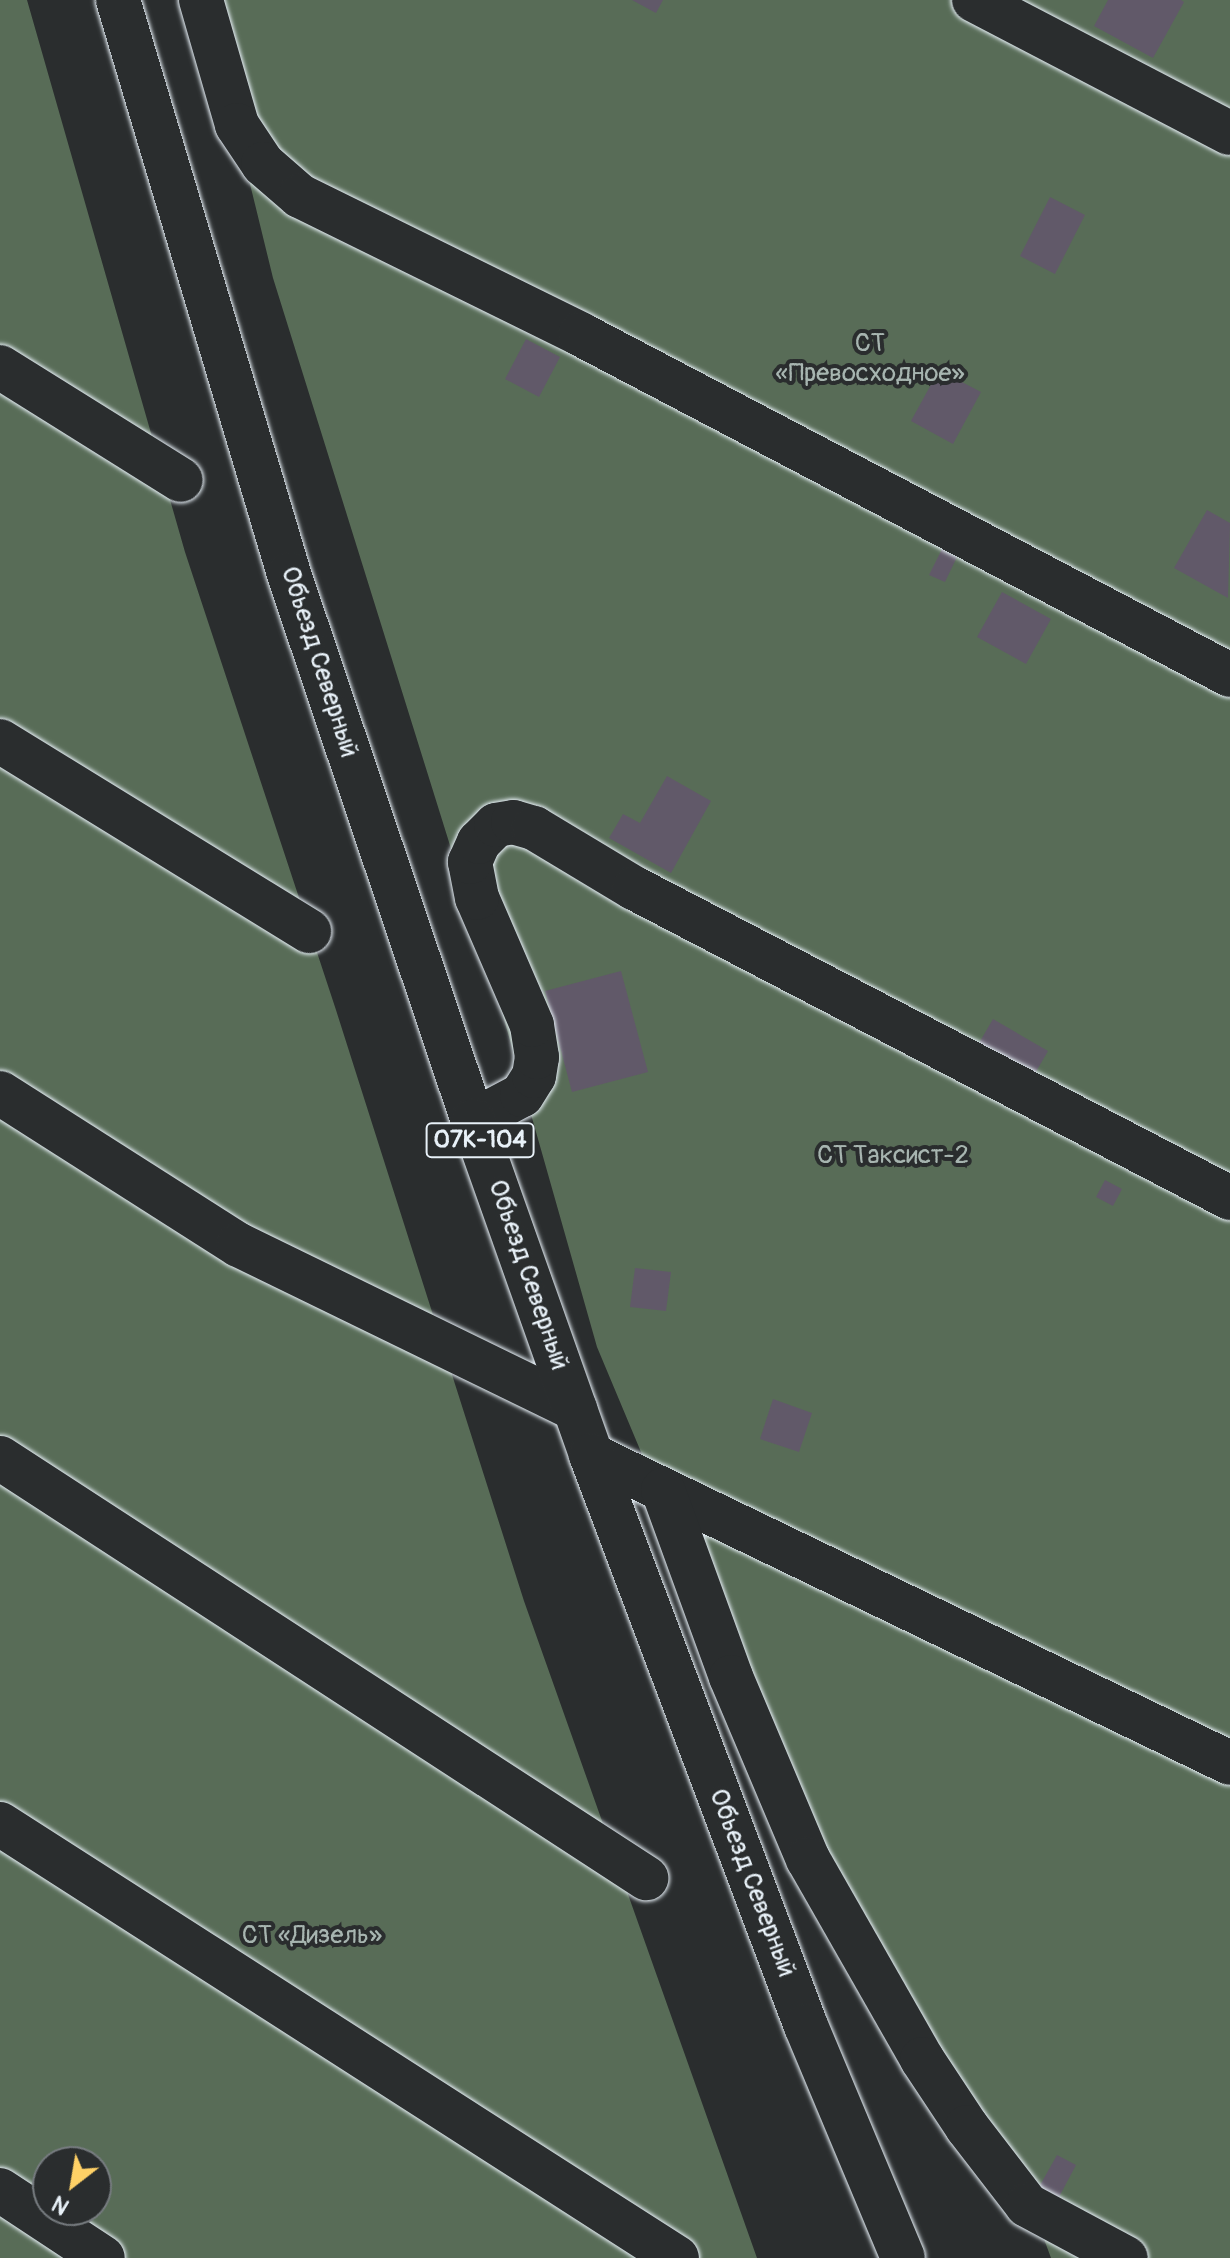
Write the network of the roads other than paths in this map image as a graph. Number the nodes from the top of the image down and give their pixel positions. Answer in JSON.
{"nodes":[{"id":1,"x":118,"y":0,"type":"edge"},
{"id":2,"x":201,"y":0,"type":"edge"},
{"id":3,"x":974,"y":0,"type":"edge"},
{"id":4,"x":1230,"y":133,"type":"edge"},
{"id":5,"x":0,"y":367,"type":"edge"},
{"id":6,"x":181,"y":480,"type":"dead end"},
{"id":7,"x":1230,"y":675,"type":"edge"},
{"id":8,"x":0,"y":741,"type":"edge"},
{"id":9,"x":309,"y":931,"type":"dead end"},
{"id":10,"x":0,"y":1093,"type":"edge"},
{"id":11,"x":473,"y":1121,"type":"junction"},
{"id":12,"x":1230,"y":1198,"type":"edge"},
{"id":13,"x":575,"y":1409,"type":"junction"},
{"id":14,"x":591,"y":1455,"type":"junction"},
{"id":15,"x":0,"y":1458,"type":"edge"},
{"id":16,"x":663,"y":1490,"type":"junction"},
{"id":17,"x":1230,"y":1763,"type":"edge"},
{"id":18,"x":0,"y":1824,"type":"edge"},
{"id":19,"x":646,"y":1878,"type":"dead end"},
{"id":20,"x":0,"y":2190,"type":"edge"},
{"id":21,"x":1063,"y":2241,"type":"edge"},
{"id":22,"x":103,"y":2258,"type":"edge"},
{"id":23,"x":677,"y":2258,"type":"edge"},
{"id":24,"x":903,"y":2258,"type":"edge"},
{"id":25,"x":1126,"y":2258,"type":"edge"}],
"edges":[{"from":1,"to":11,"type":"main road","name":"Обьезд Северный","number":"07К-104"},
{"from":2,"to":7,"type":"main road"},
{"from":3,"to":4,"type":"main road"},
{"from":5,"to":6,"type":"main road"},
{"from":8,"to":9,"type":"main road"},
{"from":10,"to":13,"type":"main road"},
{"from":11,"to":12,"type":"main road"},
{"from":11,"to":13,"type":"main road","name":"Обьезд Северный","number":"07К-104"},
{"from":13,"to":14,"type":"main road","name":"Обьезд Северный","number":"07К-104"},
{"from":14,"to":16,"type":"main road"},
{"from":14,"to":24,"type":"main road","name":"Обьезд Северный","number":"07К-104"},
{"from":15,"to":19,"type":"main road"},
{"from":16,"to":17,"type":"main road"},
{"from":16,"to":21,"type":"main road"},
{"from":18,"to":23,"type":"main road"},
{"from":20,"to":22,"type":"main road"},
{"from":21,"to":25,"type":"main road"}]}
